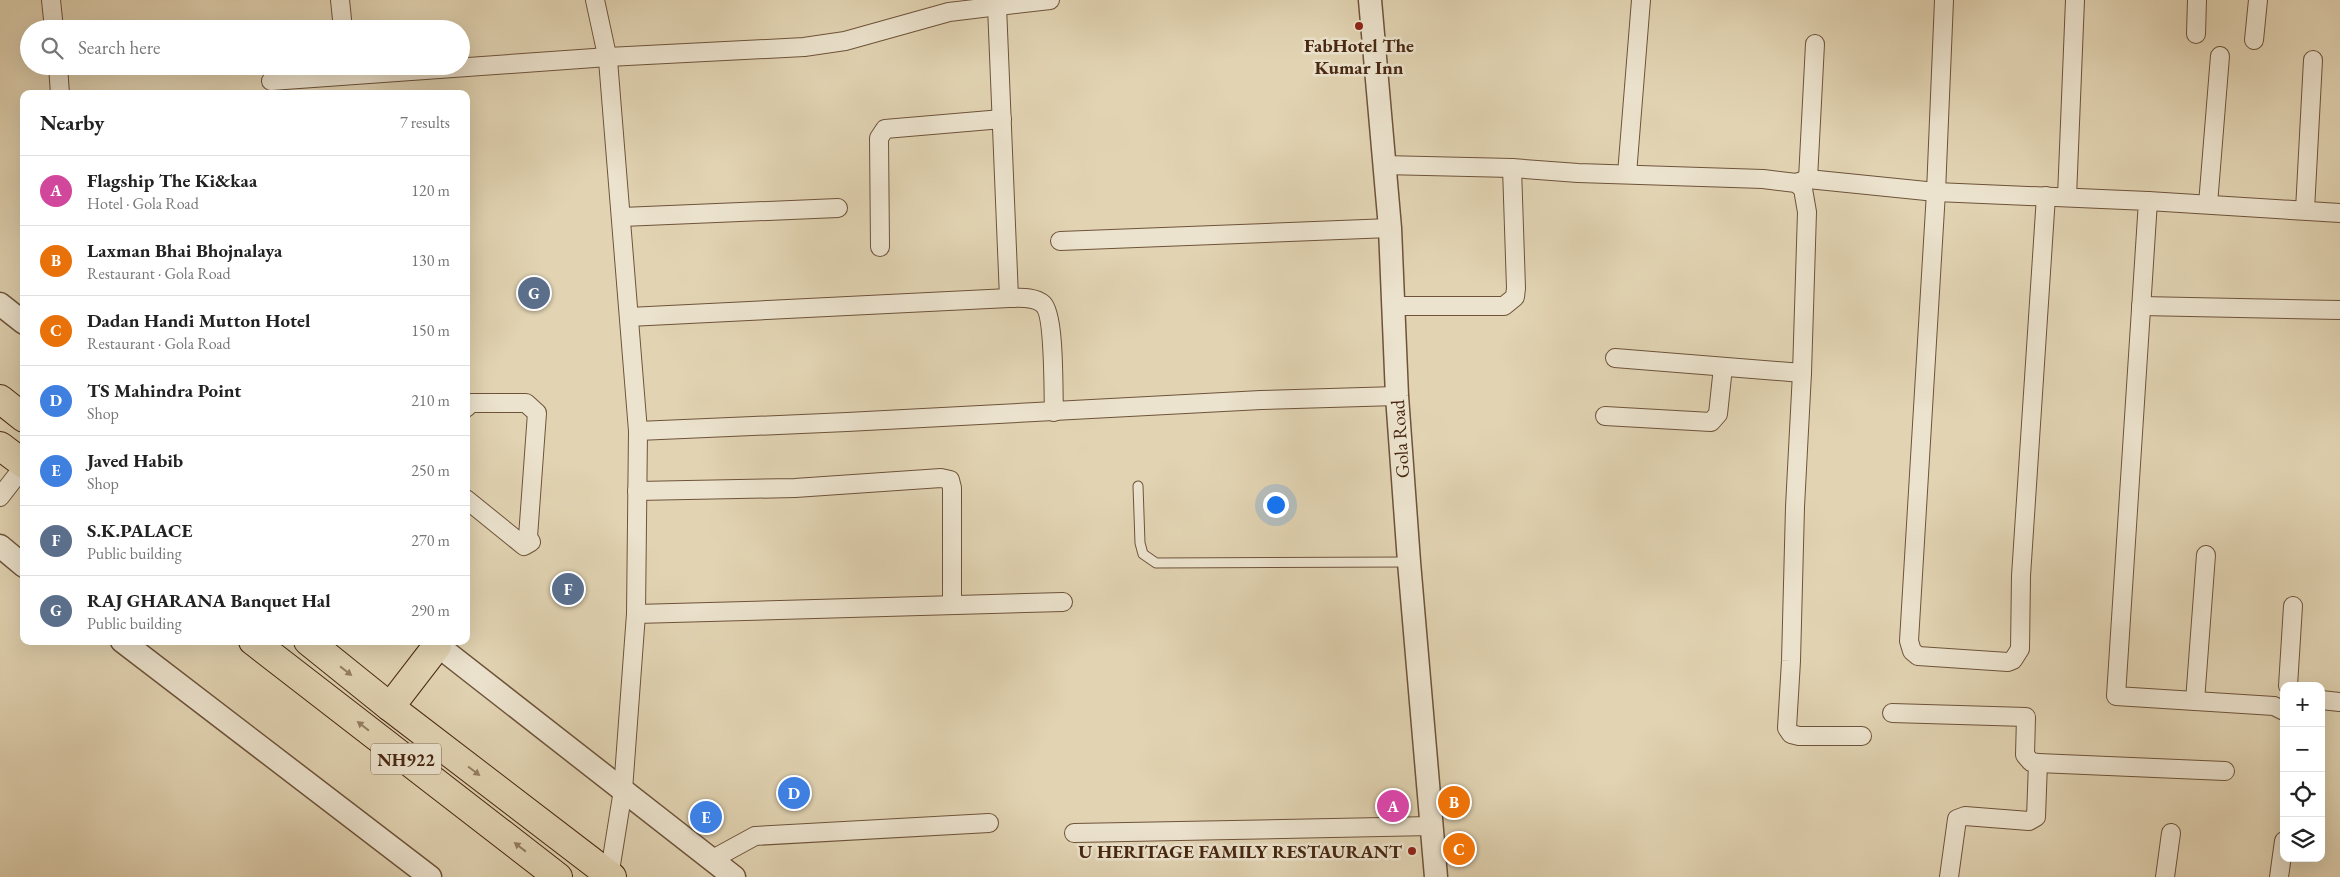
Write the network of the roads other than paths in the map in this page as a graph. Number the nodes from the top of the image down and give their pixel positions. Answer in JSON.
{"nodes":[{"id":1,"x":51,"y":0,"type":"edge"},
{"id":2,"x":340,"y":0,"type":"edge"},
{"id":3,"x":595,"y":0,"type":"edge"},
{"id":4,"x":1050,"y":0,"type":"edge"},
{"id":5,"x":1370,"y":0,"type":"edge"},
{"id":6,"x":1640,"y":0,"type":"edge"},
{"id":7,"x":1944,"y":0,"type":"edge"},
{"id":8,"x":2075,"y":0,"type":"edge"},
{"id":9,"x":2197,"y":0,"type":"edge"},
{"id":10,"x":2258,"y":0,"type":"edge"},
{"id":11,"x":997,"y":6,"type":"junction"},
{"id":12,"x":53,"y":20,"type":"edge"},
{"id":13,"x":342,"y":20,"type":"edge"},
{"id":14,"x":2196,"y":34,"type":"dead end"},
{"id":15,"x":2254,"y":40,"type":"dead end"},
{"id":16,"x":1815,"y":44,"type":"dead end"},
{"id":17,"x":2220,"y":56,"type":"dead end"},
{"id":18,"x":608,"y":57,"type":"junction"},
{"id":19,"x":2313,"y":60,"type":"dead end"},
{"id":20,"x":470,"y":64,"type":"edge"},
{"id":21,"x":59,"y":75,"type":"edge"},
{"id":22,"x":314,"y":75,"type":"edge"},
{"id":23,"x":272,"y":80,"type":"dead end"},
{"id":24,"x":60,"y":90,"type":"edge"},
{"id":25,"x":1002,"y":119,"type":"junction"},
{"id":26,"x":1384,"y":165,"type":"junction"},
{"id":27,"x":1512,"y":168,"type":"junction"},
{"id":28,"x":1626,"y":174,"type":"junction"},
{"id":29,"x":1802,"y":181,"type":"junction"},
{"id":30,"x":1936,"y":192,"type":"junction"},
{"id":31,"x":2046,"y":196,"type":"junction"},
{"id":32,"x":2067,"y":197,"type":"junction"},
{"id":33,"x":2148,"y":201,"type":"junction"},
{"id":34,"x":2208,"y":204,"type":"junction"},
{"id":35,"x":838,"y":208,"type":"dead end"},
{"id":36,"x":2305,"y":210,"type":"junction"},
{"id":37,"x":2340,"y":213,"type":"edge"},
{"id":38,"x":622,"y":217,"type":"junction"},
{"id":39,"x":1390,"y":228,"type":"junction"},
{"id":40,"x":1060,"y":241,"type":"dead end"},
{"id":41,"x":880,"y":247,"type":"dead end"},
{"id":42,"x":1009,"y":298,"type":"junction"},
{"id":43,"x":0,"y":304,"type":"edge"},
{"id":44,"x":1393,"y":306,"type":"junction"},
{"id":45,"x":2141,"y":306,"type":"junction"},
{"id":46,"x":2340,"y":310,"type":"edge"},
{"id":47,"x":629,"y":317,"type":"junction"},
{"id":48,"x":20,"y":320,"type":"edge"},
{"id":49,"x":1615,"y":358,"type":"dead end"},
{"id":50,"x":1723,"y":367,"type":"junction"},
{"id":51,"x":1802,"y":373,"type":"junction"},
{"id":52,"x":1397,"y":396,"type":"junction"},
{"id":53,"x":0,"y":399,"type":"edge"},
{"id":54,"x":470,"y":404,"type":"edge"},
{"id":55,"x":1054,"y":412,"type":"junction"},
{"id":56,"x":20,"y":415,"type":"edge"},
{"id":57,"x":1605,"y":416,"type":"dead end"},
{"id":58,"x":638,"y":431,"type":"junction"},
{"id":59,"x":0,"y":446,"type":"edge"},
{"id":60,"x":20,"y":462,"type":"edge"},
{"id":61,"x":20,"y":470,"type":"edge"},
{"id":62,"x":1138,"y":486,"type":"dead end"},
{"id":63,"x":637,"y":491,"type":"junction"},
{"id":64,"x":0,"y":497,"type":"edge"},
{"id":65,"x":470,"y":502,"type":"edge"},
{"id":66,"x":0,"y":546,"type":"edge"},
{"id":67,"x":2206,"y":555,"type":"dead end"},
{"id":68,"x":1409,"y":562,"type":"junction"},
{"id":69,"x":20,"y":563,"type":"edge"},
{"id":70,"x":1063,"y":602,"type":"dead end"},
{"id":71,"x":952,"y":604,"type":"junction"},
{"id":72,"x":2293,"y":606,"type":"dead end"},
{"id":73,"x":636,"y":614,"type":"junction"},
{"id":74,"x":127,"y":645,"type":"edge"},
{"id":75,"x":258,"y":645,"type":"edge"},
{"id":76,"x":313,"y":645,"type":"edge"},
{"id":77,"x":434,"y":645,"type":"edge"},
{"id":78,"x":436,"y":645,"type":"edge"},
{"id":79,"x":2288,"y":682,"type":"edge"},
{"id":80,"x":2325,"y":700,"type":"edge"},
{"id":81,"x":2195,"y":701,"type":"junction"},
{"id":82,"x":2340,"y":702,"type":"edge"},
{"id":83,"x":390,"y":707,"type":"junction"},
{"id":84,"x":2280,"y":709,"type":"edge"},
{"id":85,"x":1892,"y":714,"type":"dead end"},
{"id":86,"x":1862,"y":736,"type":"dead end"},
{"id":87,"x":2038,"y":763,"type":"junction"},
{"id":88,"x":2225,"y":771,"type":"dead end"},
{"id":89,"x":622,"y":790,"type":"junction"},
{"id":90,"x":990,"y":823,"type":"dead end"},
{"id":91,"x":1432,"y":826,"type":"junction"},
{"id":92,"x":1074,"y":833,"type":"dead end"},
{"id":93,"x":2171,"y":833,"type":"dead end"},
{"id":94,"x":711,"y":860,"type":"junction"},
{"id":95,"x":2281,"y":862,"type":"edge"},
{"id":96,"x":610,"y":876,"type":"edge"},
{"id":97,"x":430,"y":877,"type":"edge"},
{"id":98,"x":558,"y":877,"type":"edge"},
{"id":99,"x":734,"y":877,"type":"edge"},
{"id":100,"x":1436,"y":877,"type":"edge"},
{"id":101,"x":1949,"y":877,"type":"edge"},
{"id":102,"x":2164,"y":877,"type":"edge"},
{"id":103,"x":2279,"y":877,"type":"edge"}],
"edges":[{"from":1,"to":12,"type":"street"},
{"from":2,"to":13,"type":"street"},
{"from":3,"to":18,"type":"street"},
{"from":4,"to":11,"type":"street"},
{"from":5,"to":26,"type":"street","name":"Gola Road"},
{"from":6,"to":28,"type":"street"},
{"from":7,"to":30,"type":"street"},
{"from":8,"to":32,"type":"street"},
{"from":9,"to":14,"type":"street"},
{"from":10,"to":15,"type":"street"},
{"from":11,"to":18,"type":"street"},
{"from":11,"to":25,"type":"street"},
{"from":16,"to":29,"type":"street"},
{"from":17,"to":34,"type":"street"},
{"from":18,"to":20,"type":"street"},
{"from":18,"to":38,"type":"street"},
{"from":19,"to":36,"type":"street"},
{"from":21,"to":24,"type":"street"},
{"from":22,"to":23,"type":"street"},
{"from":25,"to":41,"type":"street"},
{"from":25,"to":42,"type":"street"},
{"from":26,"to":27,"type":"street"},
{"from":26,"to":39,"type":"street","name":"Gola Road"},
{"from":27,"to":28,"type":"street"},
{"from":27,"to":44,"type":"street"},
{"from":28,"to":29,"type":"street"},
{"from":29,"to":30,"type":"street"},
{"from":29,"to":51,"type":"street"},
{"from":30,"to":31,"type":"street"},
{"from":30,"to":31,"type":"street"},
{"from":31,"to":32,"type":"street"},
{"from":32,"to":33,"type":"street"},
{"from":33,"to":34,"type":"street"},
{"from":33,"to":45,"type":"street"},
{"from":34,"to":36,"type":"street"},
{"from":35,"to":38,"type":"street"},
{"from":36,"to":37,"type":"street"},
{"from":38,"to":47,"type":"street"},
{"from":39,"to":40,"type":"street"},
{"from":39,"to":44,"type":"street","name":"Gola Road"},
{"from":42,"to":47,"type":"street"},
{"from":42,"to":55,"type":"street"},
{"from":43,"to":48,"type":"street"},
{"from":44,"to":52,"type":"street","name":"Gola Road"},
{"from":45,"to":46,"type":"street"},
{"from":45,"to":81,"type":"street"},
{"from":47,"to":58,"type":"street"},
{"from":49,"to":50,"type":"street"},
{"from":50,"to":51,"type":"street"},
{"from":50,"to":57,"type":"street"},
{"from":51,"to":86,"type":"street"},
{"from":52,"to":55,"type":"street"},
{"from":52,"to":68,"type":"street","name":"Gola Road"},
{"from":53,"to":56,"type":"highway"},
{"from":54,"to":65,"type":"street"},
{"from":55,"to":58,"type":"street"},
{"from":58,"to":63,"type":"street"},
{"from":59,"to":60,"type":"highway"},
{"from":61,"to":64,"type":"street"},
{"from":62,"to":68,"type":"lane"},
{"from":63,"to":71,"type":"street"},
{"from":63,"to":73,"type":"street"},
{"from":66,"to":69,"type":"street"},
{"from":67,"to":81,"type":"street"},
{"from":68,"to":91,"type":"street","name":"Gola Road"},
{"from":70,"to":71,"type":"street"},
{"from":71,"to":73,"type":"street"},
{"from":72,"to":79,"type":"street"},
{"from":73,"to":89,"type":"street"},
{"from":74,"to":97,"type":"street"},
{"from":98,"to":75,"type":"highway","number":"NH922","one_way":true},
{"from":76,"to":83,"type":"highway","number":"NH922","one_way":true},
{"from":77,"to":83,"type":"highway"},
{"from":78,"to":89,"type":"street"},
{"from":80,"to":82,"type":"street"},
{"from":81,"to":84,"type":"street"},
{"from":83,"to":96,"type":"highway","number":"NH922","one_way":true},
{"from":85,"to":87,"type":"street"},
{"from":87,"to":88,"type":"street"},
{"from":87,"to":101,"type":"street"},
{"from":89,"to":94,"type":"street"},
{"from":89,"to":96,"type":"street"},
{"from":90,"to":94,"type":"street"},
{"from":91,"to":92,"type":"street"},
{"from":91,"to":100,"type":"street","name":"Gola Road"},
{"from":93,"to":102,"type":"street"},
{"from":94,"to":99,"type":"street"},
{"from":95,"to":103,"type":"street"}]}
